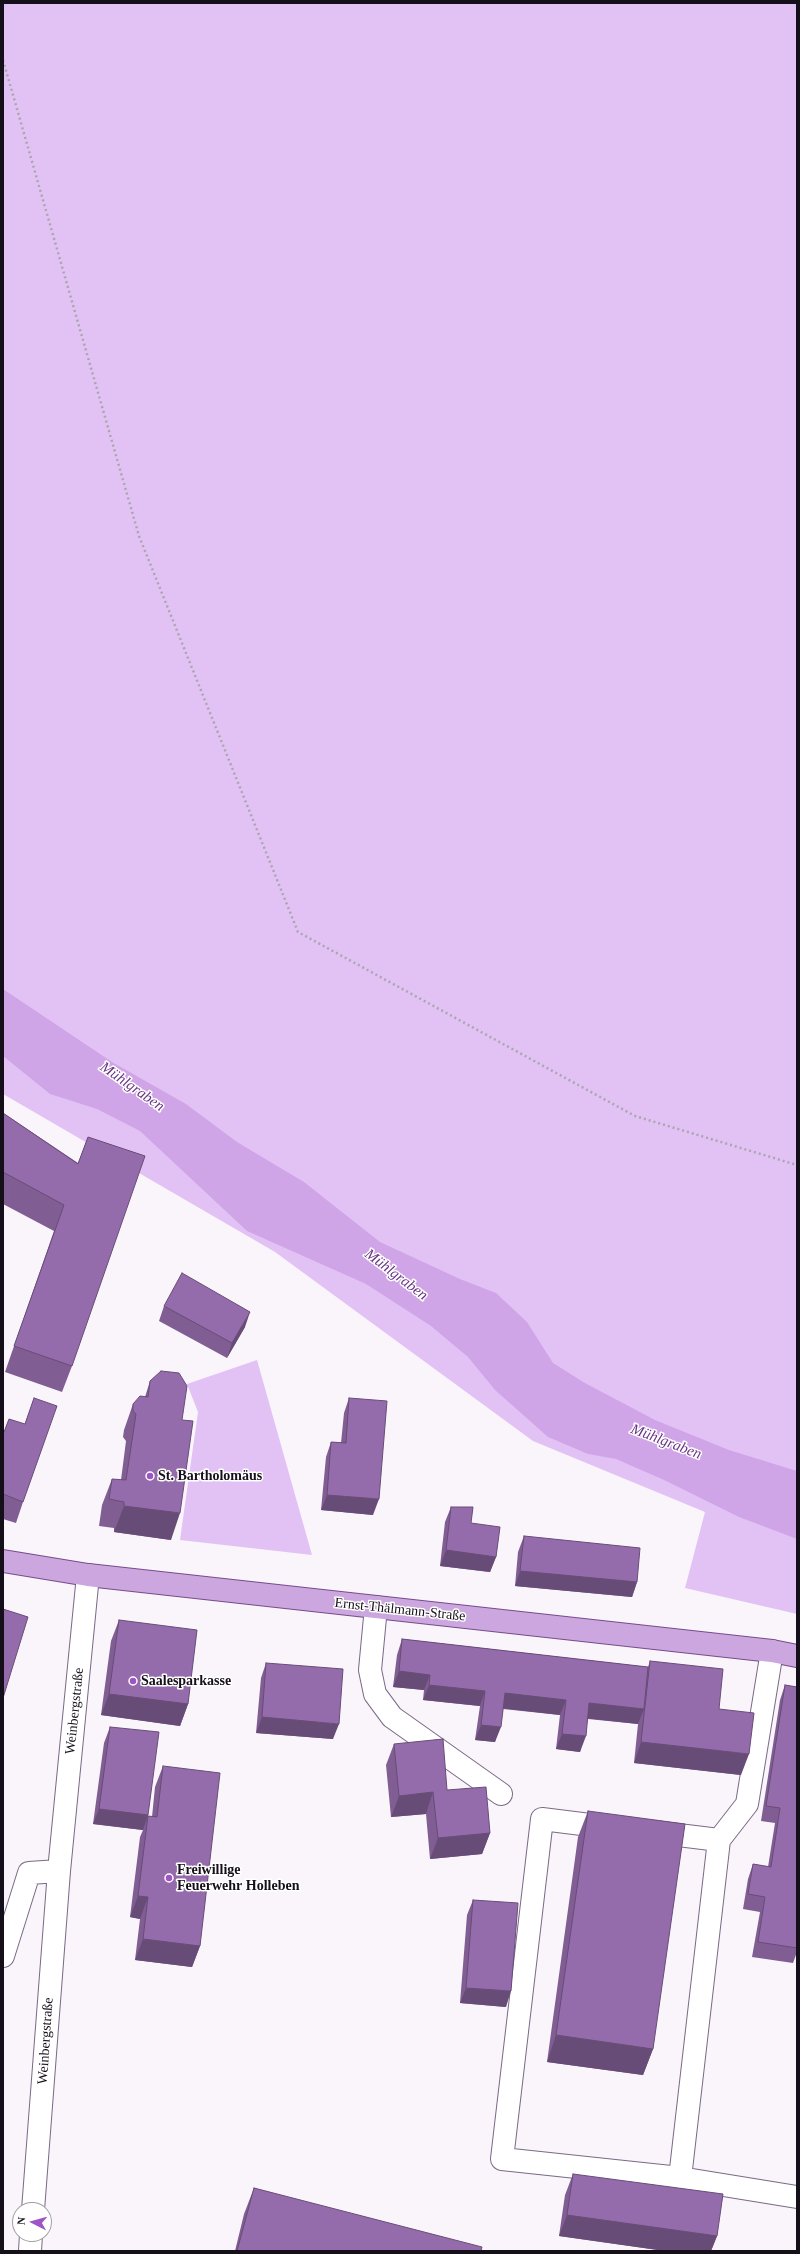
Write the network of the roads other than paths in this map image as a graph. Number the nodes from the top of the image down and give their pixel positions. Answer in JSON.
{"nodes":[{"id":1,"x":3,"y":1561,"type":"edge"},
{"id":2,"x":88,"y":1575,"type":"junction"},
{"id":3,"x":376,"y":1607,"type":"junction"},
{"id":4,"x":772,"y":1651,"type":"junction"},
{"id":5,"x":797,"y":1656,"type":"edge"},
{"id":6,"x":502,"y":1794,"type":"dead end"},
{"id":7,"x":719,"y":1840,"type":"junction"},
{"id":8,"x":59,"y":1871,"type":"junction"},
{"id":9,"x":3,"y":1956,"type":"edge"},
{"id":10,"x":680,"y":2178,"type":"junction"},
{"id":11,"x":797,"y":2196,"type":"edge"},
{"id":12,"x":34,"y":2202,"type":"edge"}],
"edges":[{"from":1,"to":2,"type":"main road","name":"Ernst-Thälmann-Straße"},
{"from":2,"to":3,"type":"main road","name":"Ernst-Thälmann-Straße"},
{"from":2,"to":8,"type":"street","name":"Weinbergstraße"},
{"from":3,"to":4,"type":"main road","name":"Ernst-Thälmann-Straße"},
{"from":3,"to":6,"type":"street"},
{"from":4,"to":5,"type":"main road","name":"Ernst-Thälmann-Straße"},
{"from":4,"to":7,"type":"street"},
{"from":7,"to":10,"type":"street"},
{"from":7,"to":10,"type":"street"},
{"from":8,"to":9,"type":"street"},
{"from":8,"to":12,"type":"street","name":"Weinbergstraße"},
{"from":10,"to":11,"type":"street"}]}
